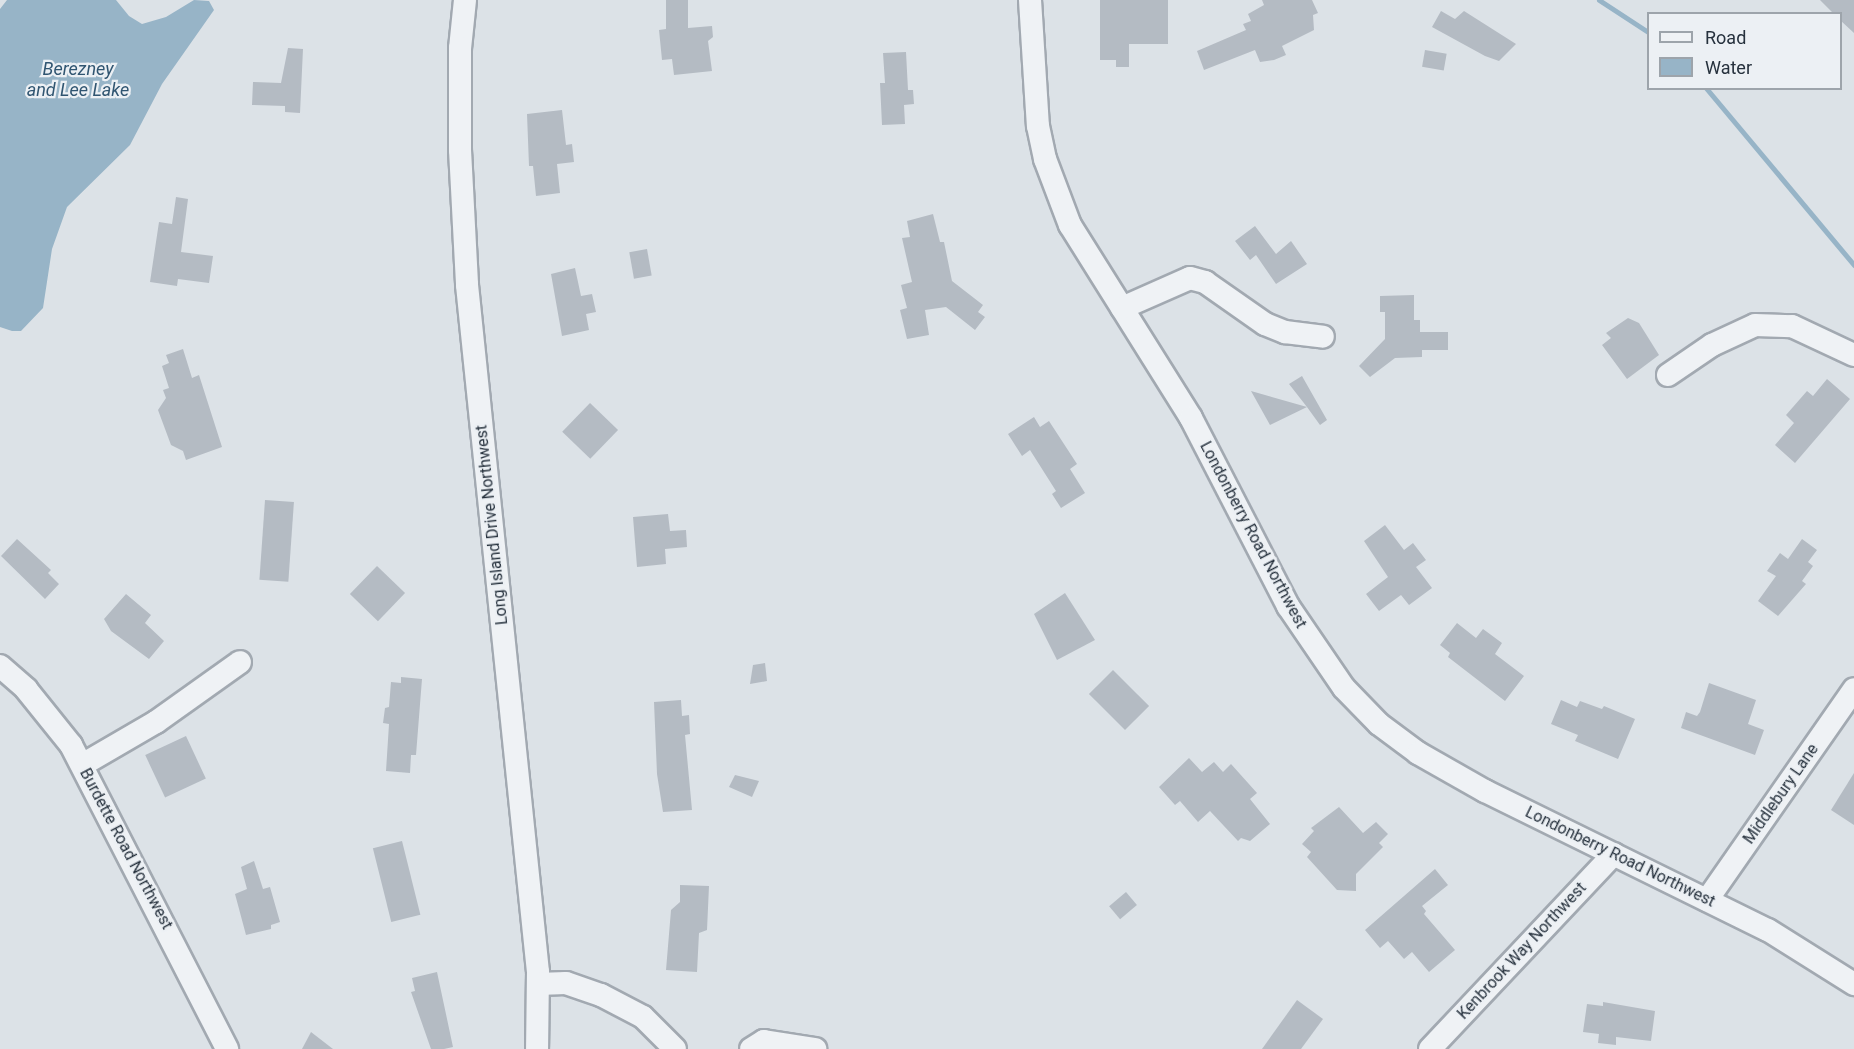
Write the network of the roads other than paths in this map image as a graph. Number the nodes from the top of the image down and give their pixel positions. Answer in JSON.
{"nodes":[{"id":1,"x":465,"y":0,"type":"edge"},
{"id":2,"x":1030,"y":0,"type":"edge"},
{"id":3,"x":1122,"y":308,"type":"junction"},
{"id":4,"x":1323,"y":337,"type":"dead end"},
{"id":5,"x":1854,"y":355,"type":"edge"},
{"id":6,"x":1668,"y":375,"type":"dead end"},
{"id":7,"x":240,"y":662,"type":"dead end"},
{"id":8,"x":0,"y":666,"type":"edge"},
{"id":9,"x":1854,"y":689,"type":"edge"},
{"id":10,"x":82,"y":765,"type":"junction"},
{"id":11,"x":1614,"y":854,"type":"junction"},
{"id":12,"x":1707,"y":900,"type":"junction"},
{"id":13,"x":538,"y":984,"type":"junction"},
{"id":14,"x":1854,"y":984,"type":"edge"},
{"id":15,"x":226,"y":1049,"type":"edge"},
{"id":16,"x":537,"y":1049,"type":"edge"},
{"id":17,"x":675,"y":1049,"type":"edge"},
{"id":18,"x":751,"y":1049,"type":"edge"},
{"id":19,"x":815,"y":1049,"type":"edge"},
{"id":20,"x":1430,"y":1049,"type":"edge"}],
"edges":[{"from":1,"to":13,"type":"street","name":"Long Island Drive Northwest"},
{"from":2,"to":3,"type":"street","name":"Londonberry Road Northwest"},
{"from":3,"to":4,"type":"street"},
{"from":3,"to":11,"type":"street","name":"Londonberry Road Northwest"},
{"from":5,"to":6,"type":"street"},
{"from":7,"to":10,"type":"street"},
{"from":8,"to":10,"type":"street","name":"Burdette Road Northwest"},
{"from":9,"to":12,"type":"street","name":"Middlebury Lane"},
{"from":10,"to":15,"type":"street","name":"Burdette Road Northwest"},
{"from":11,"to":12,"type":"street","name":"Londonberry Road Northwest"},
{"from":11,"to":20,"type":"street","name":"Kenbrook Way Northwest"},
{"from":12,"to":14,"type":"street","name":"Londonberry Road Northwest"},
{"from":13,"to":16,"type":"street","name":"Long Island Drive Northwest"},
{"from":13,"to":17,"type":"street"},
{"from":18,"to":19,"type":"street"}]}
